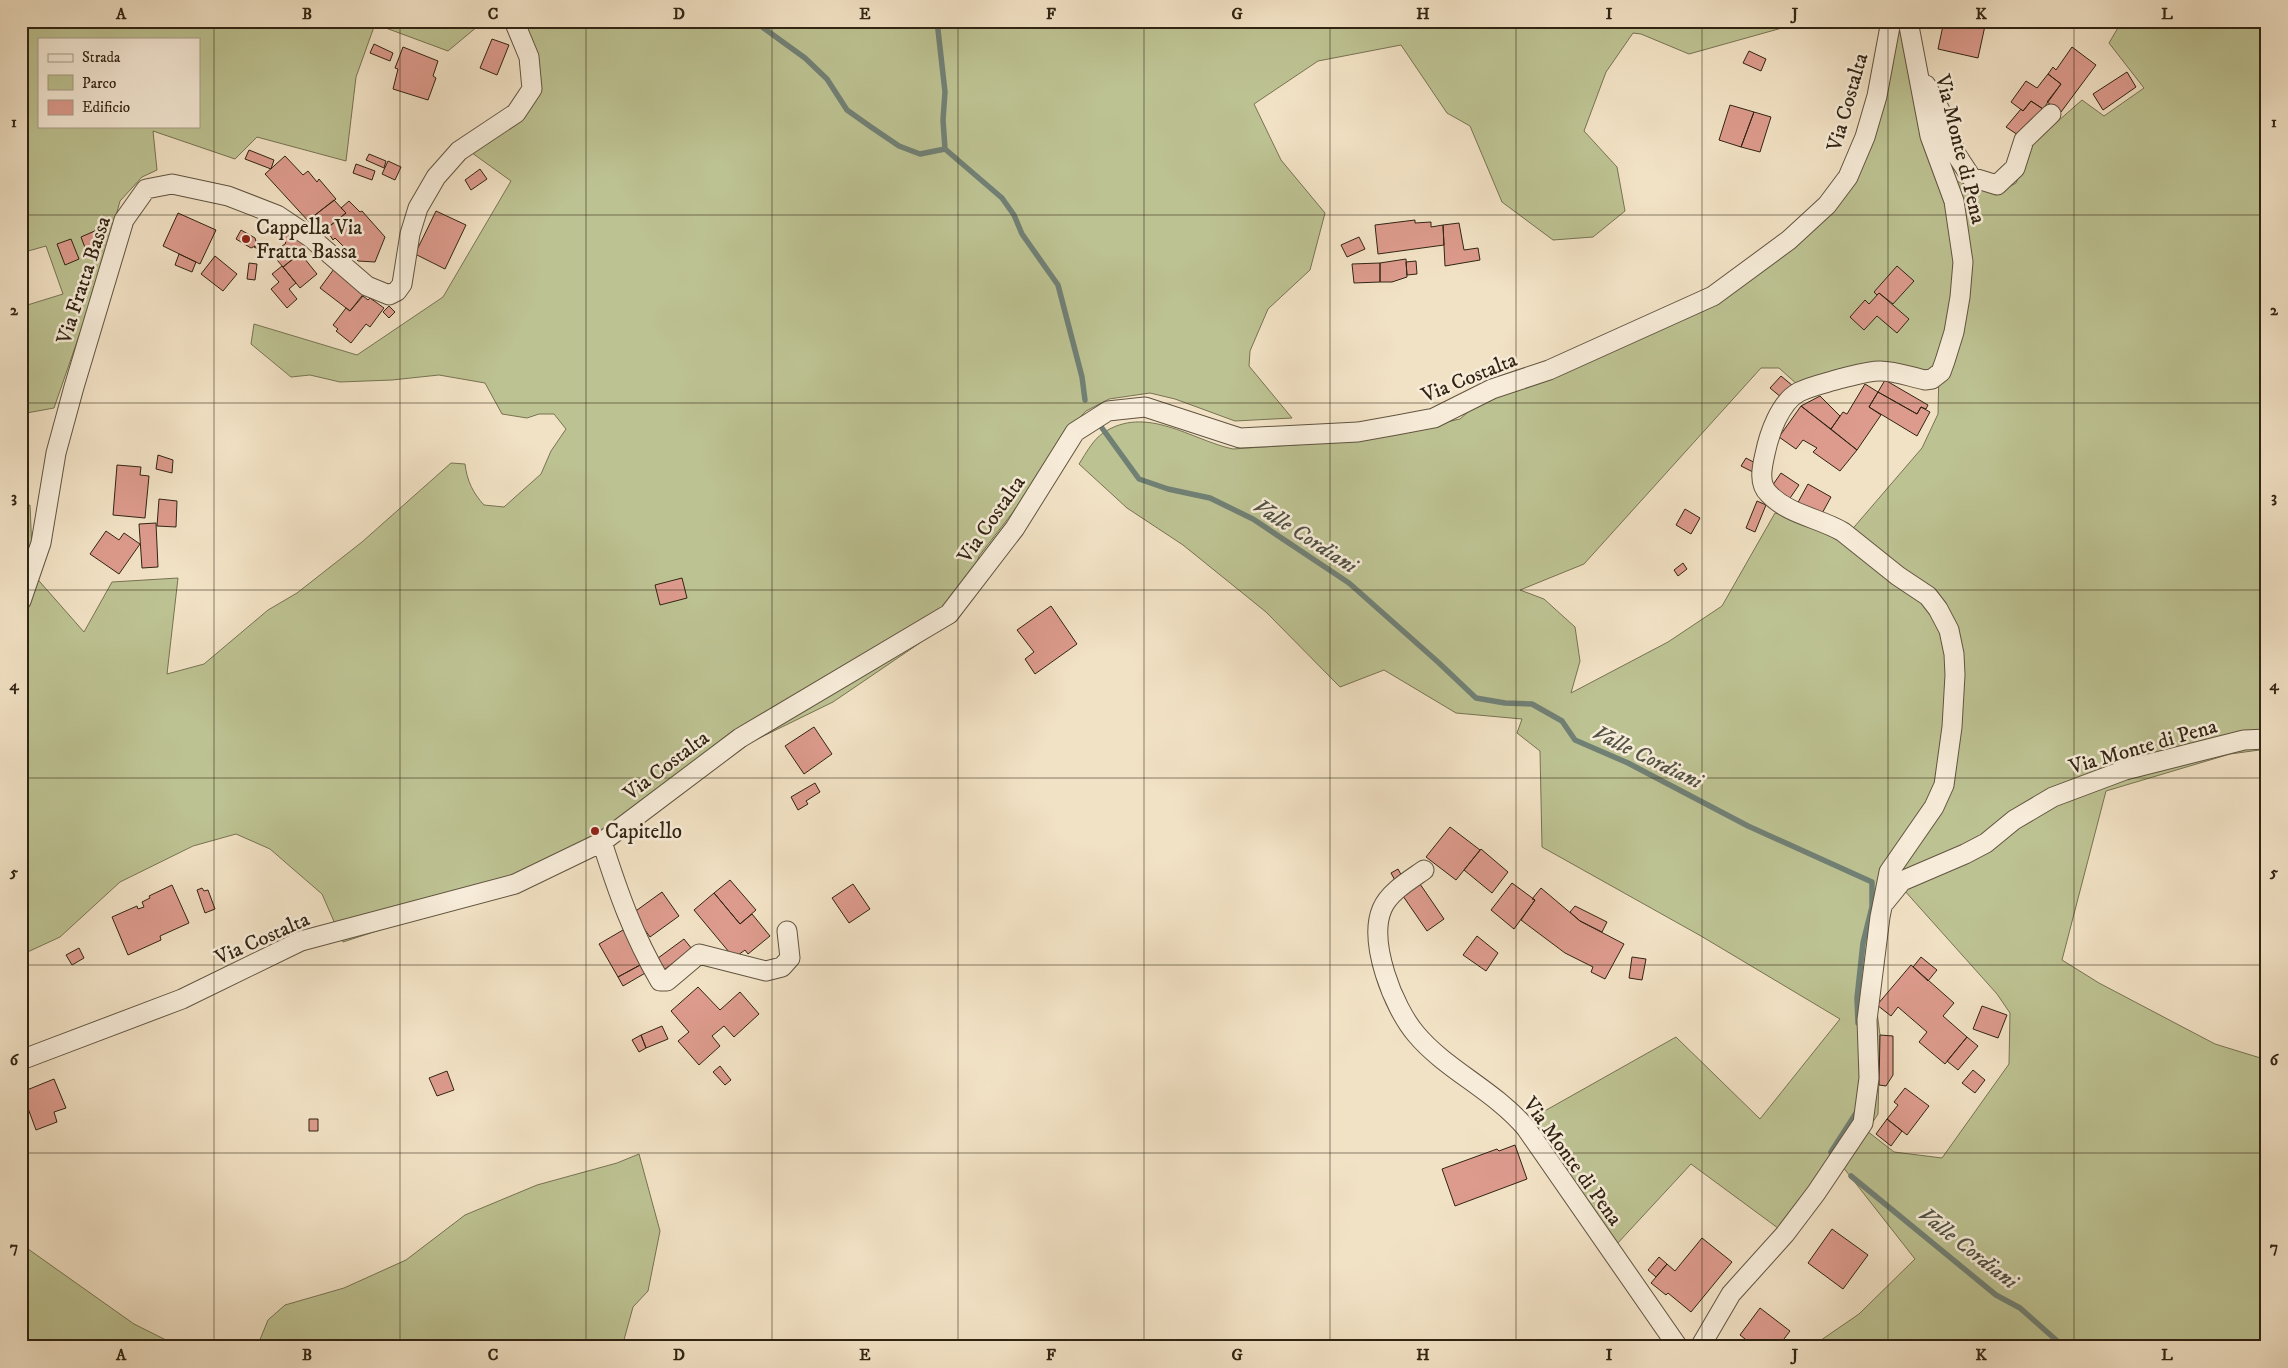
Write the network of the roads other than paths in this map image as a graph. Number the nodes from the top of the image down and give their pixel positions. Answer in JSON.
{"nodes":[{"id":1,"x":514,"y":21,"type":"edge"},
{"id":2,"x":1891,"y":21,"type":"edge"},
{"id":3,"x":1908,"y":21,"type":"edge"},
{"id":4,"x":1919,"y":73,"type":"junction"},
{"id":5,"x":2051,"y":114,"type":"dead end"},
{"id":6,"x":21,"y":601,"type":"edge"},
{"id":7,"x":2267,"y":739,"type":"edge"},
{"id":8,"x":602,"y":842,"type":"junction"},
{"id":9,"x":1424,"y":870,"type":"dead end"},
{"id":10,"x":1885,"y":902,"type":"junction"},
{"id":11,"x":786,"y":931,"type":"dead end"},
{"id":12,"x":21,"y":1060,"type":"edge"},
{"id":13,"x":1678,"y":1347,"type":"edge"},
{"id":14,"x":1700,"y":1347,"type":"edge"}],
"edges":[{"from":1,"to":6,"type":"street","name":"Via Fratta Bassa"},
{"from":2,"to":8,"type":"street","name":"Via Costalta"},
{"from":3,"to":4,"type":"street","name":"Via Monte di Pena"},
{"from":4,"to":5,"type":"street"},
{"from":4,"to":10,"type":"street","name":"Via Monte di Pena"},
{"from":7,"to":10,"type":"street","name":"Via Monte di Pena"},
{"from":8,"to":11,"type":"street"},
{"from":8,"to":12,"type":"street","name":"Via Costalta"},
{"from":9,"to":13,"type":"street","name":"Via Monte di Pena"},
{"from":10,"to":14,"type":"street","name":"Via Monte di Pena"}]}
